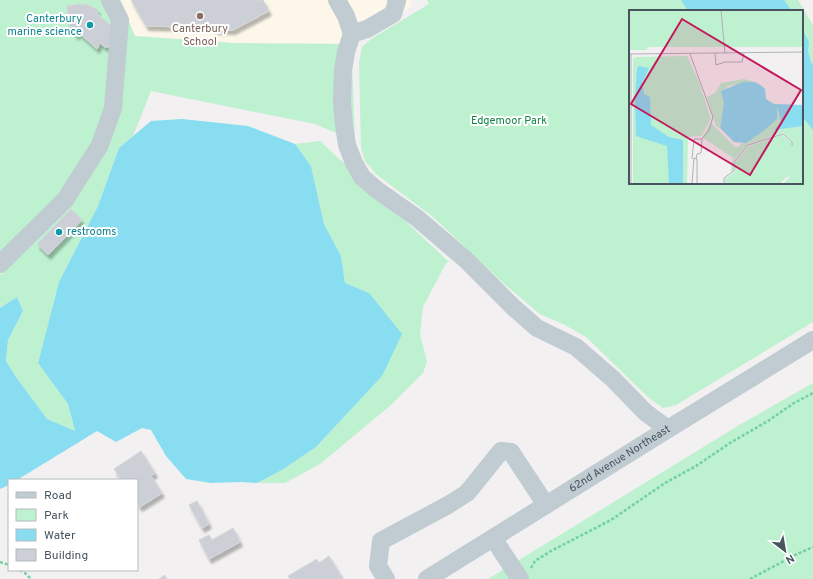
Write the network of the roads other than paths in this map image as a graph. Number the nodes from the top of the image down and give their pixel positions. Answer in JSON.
{"nodes":[{"id":1,"x":110,"y":0,"type":"edge"},
{"id":2,"x":337,"y":0,"type":"edge"},
{"id":3,"x":396,"y":0,"type":"edge"},
{"id":4,"x":352,"y":34,"type":"junction"},
{"id":5,"x":0,"y":264,"type":"edge"},
{"id":6,"x":813,"y":340,"type":"edge"},
{"id":7,"x":668,"y":429,"type":"junction"},
{"id":8,"x":546,"y":506,"type":"junction"},
{"id":9,"x":493,"y":538,"type":"junction"},
{"id":10,"x":525,"y":574,"type":"edge"},
{"id":11,"x":386,"y":579,"type":"edge"},
{"id":12,"x":427,"y":579,"type":"edge"}],
"edges":[{"from":1,"to":5,"type":"street"},
{"from":2,"to":4,"type":"street"},
{"from":3,"to":4,"type":"street"},
{"from":4,"to":7,"type":"street"},
{"from":6,"to":7,"type":"street","name":"62nd Avenue Northeast"},
{"from":7,"to":8,"type":"street","name":"62nd Avenue Northeast"},
{"from":8,"to":9,"type":"street","name":"62nd Avenue Northeast"},
{"from":8,"to":11,"type":"street"},
{"from":9,"to":10,"type":"street"},
{"from":9,"to":12,"type":"street","name":"62nd Avenue Northeast"}]}
